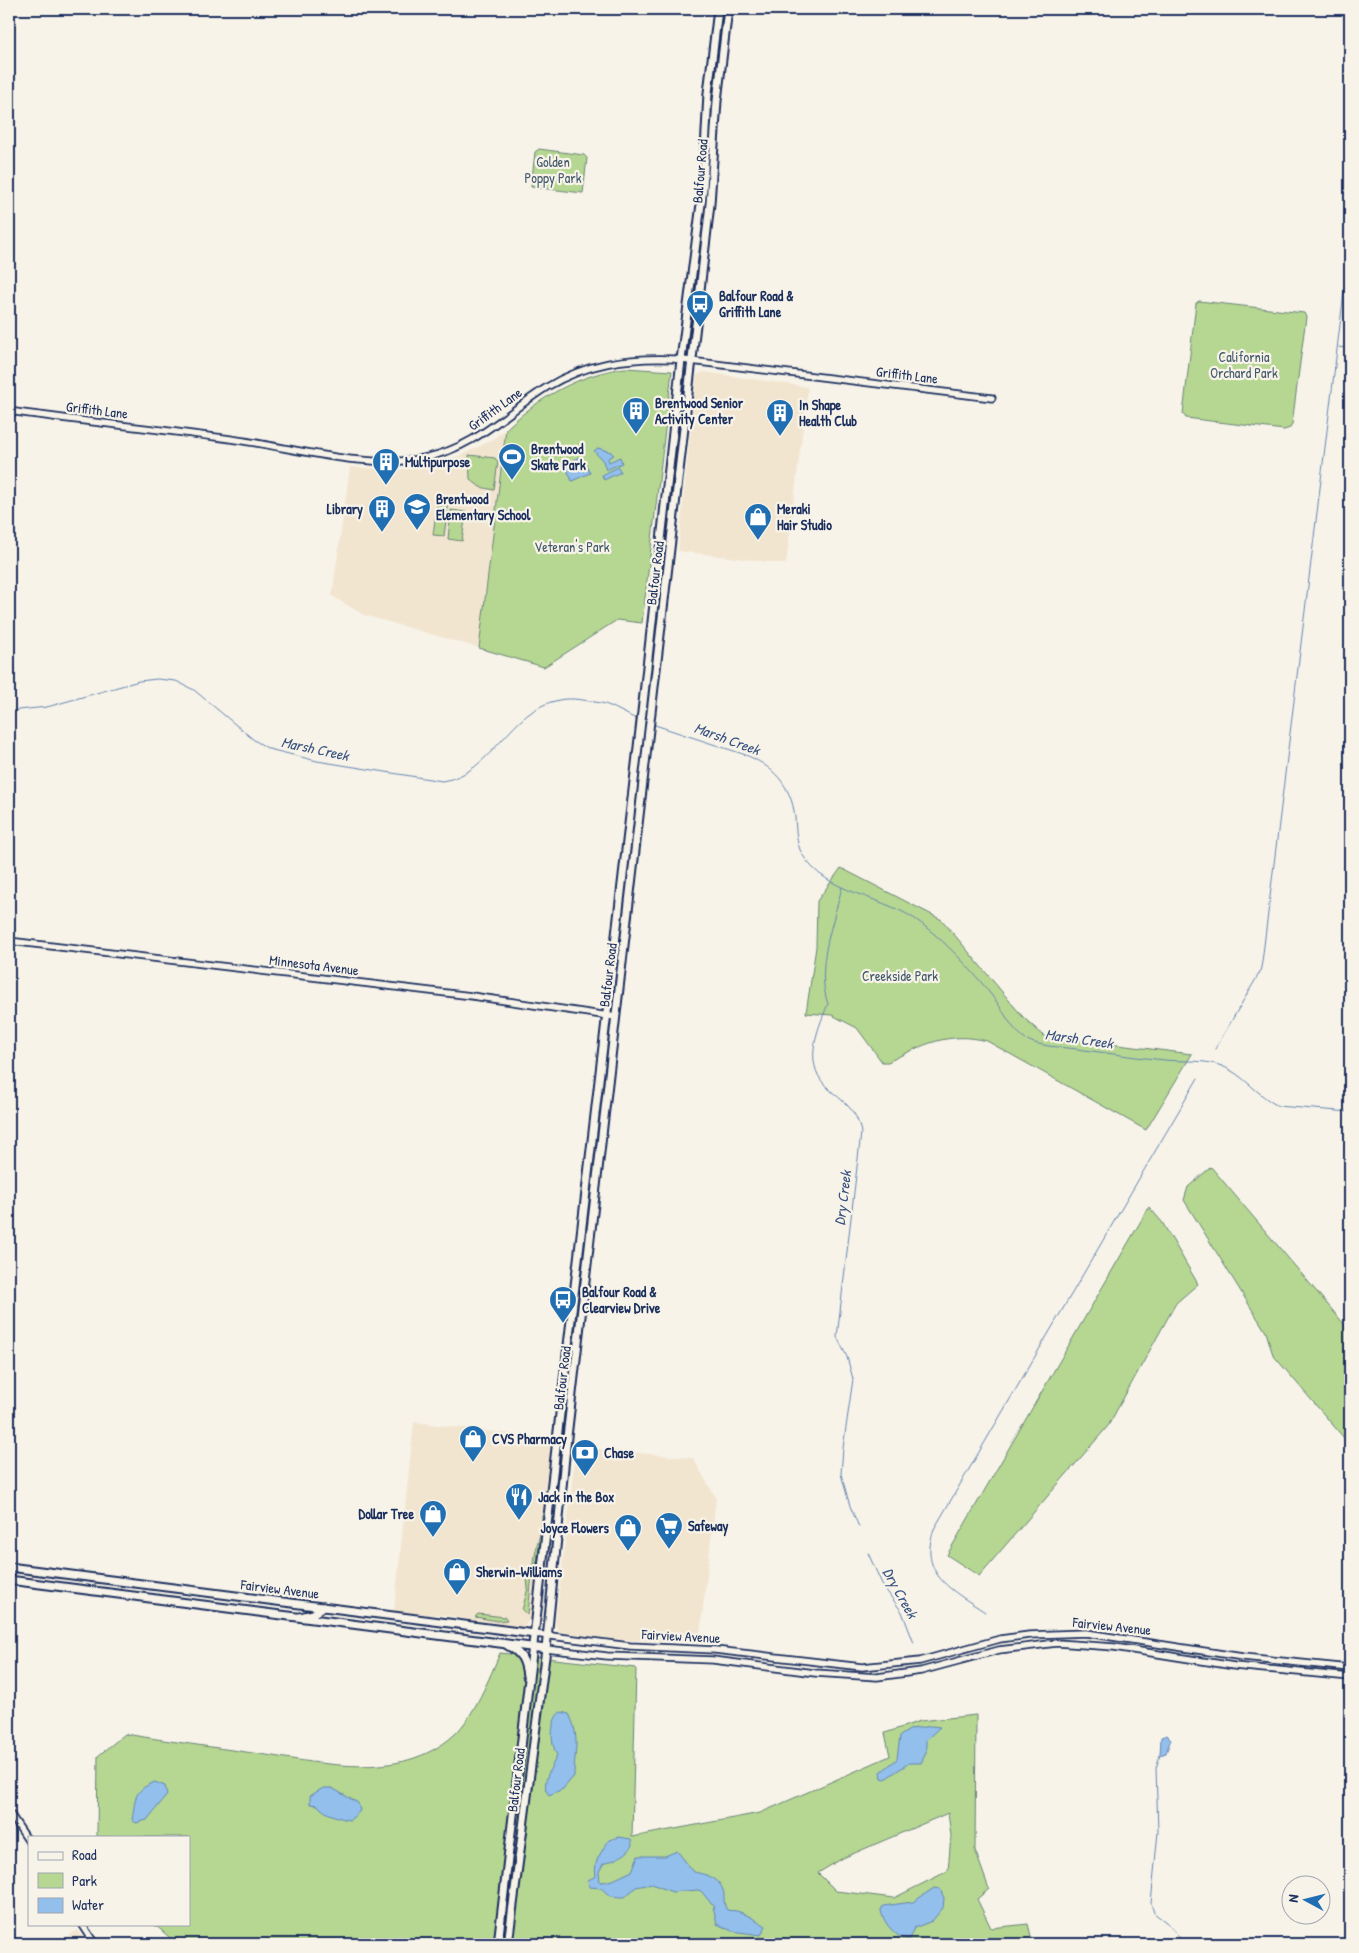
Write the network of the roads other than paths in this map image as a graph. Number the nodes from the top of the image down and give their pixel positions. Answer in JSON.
{"nodes":[{"id":1,"x":718,"y":9,"type":"edge"},
{"id":2,"x":728,"y":9,"type":"edge"},
{"id":3,"x":681,"y":360,"type":"junction"},
{"id":4,"x":692,"y":362,"type":"junction"},
{"id":5,"x":992,"y":398,"type":"dead end"},
{"id":6,"x":9,"y":412,"type":"edge"},
{"id":7,"x":9,"y":941,"type":"edge"},
{"id":8,"x":606,"y":1016,"type":"junction"},
{"id":9,"x":616,"y":1017,"type":"junction"},
{"id":10,"x":9,"y":1567,"type":"edge"},
{"id":11,"x":9,"y":1580,"type":"edge"},
{"id":12,"x":323,"y":1607,"type":"junction"},
{"id":13,"x":290,"y":1617,"type":"junction"},
{"id":14,"x":435,"y":1622,"type":"junction"},
{"id":15,"x":382,"y":1629,"type":"junction"},
{"id":16,"x":535,"y":1634,"type":"junction"},
{"id":17,"x":546,"y":1636,"type":"junction"},
{"id":18,"x":505,"y":1644,"type":"junction"},
{"id":19,"x":533,"y":1647,"type":"junction"},
{"id":20,"x":546,"y":1649,"type":"junction"},
{"id":21,"x":1350,"y":1668,"type":"edge"},
{"id":22,"x":1350,"y":1677,"type":"edge"},
{"id":23,"x":529,"y":1686,"type":"junction"},
{"id":24,"x":9,"y":1812,"type":"edge"},
{"id":25,"x":28,"y":1840,"type":"edge"},
{"id":26,"x":83,"y":1926,"type":"edge"},
{"id":27,"x":95,"y":1944,"type":"edge"},
{"id":28,"x":498,"y":1944,"type":"edge"},
{"id":29,"x":508,"y":1944,"type":"edge"}],
"edges":[{"from":1,"to":3,"type":"main road","name":"Balfour Road"},
{"from":2,"to":4,"type":"main road","name":"Balfour Road"},
{"from":3,"to":4,"type":"street","name":"Griffith Lane"},
{"from":3,"to":6,"type":"street","name":"Griffith Lane"},
{"from":3,"to":8,"type":"main road","name":"Balfour Road"},
{"from":4,"to":5,"type":"street","name":"Griffith Lane"},
{"from":4,"to":9,"type":"main road","name":"Balfour Road"},
{"from":7,"to":8,"type":"street","name":"Minnesota Avenue"},
{"from":8,"to":9,"type":"street","name":"Minnesota Avenue"},
{"from":8,"to":16,"type":"main road","name":"Balfour Road"},
{"from":9,"to":17,"type":"main road","name":"Balfour Road"},
{"from":10,"to":12,"type":"main road","name":"Fairview Avenue"},
{"from":11,"to":13,"type":"main road","name":"Fairview Avenue"},
{"from":12,"to":13,"type":"main road"},
{"from":12,"to":14,"type":"main road","name":"Fairview Avenue"},
{"from":13,"to":15,"type":"main road","name":"Fairview Avenue"},
{"from":14,"to":15,"type":"main road"},
{"from":14,"to":16,"type":"main road","name":"Fairview Avenue"},
{"from":15,"to":18,"type":"main road","name":"Fairview Avenue"},
{"from":16,"to":17,"type":"street","name":"Fairview Avenue"},
{"from":16,"to":19,"type":"main road","name":"Balfour Road"},
{"from":17,"to":20,"type":"main road","name":"Balfour Road"},
{"from":17,"to":21,"type":"street","name":"Fairview Avenue"},
{"from":18,"to":19,"type":"main road","name":"Fairview Avenue"},
{"from":18,"to":23,"type":"main road"},
{"from":19,"to":20,"type":"main road","name":"Fairview Avenue"},
{"from":19,"to":23,"type":"main road","name":"Balfour Road"},
{"from":20,"to":22,"type":"street","name":"Fairview Avenue"},
{"from":20,"to":29,"type":"main road","name":"Balfour Road"},
{"from":23,"to":28,"type":"main road","name":"Balfour Road"},
{"from":24,"to":25,"type":"street"},
{"from":26,"to":27,"type":"street"}]}
